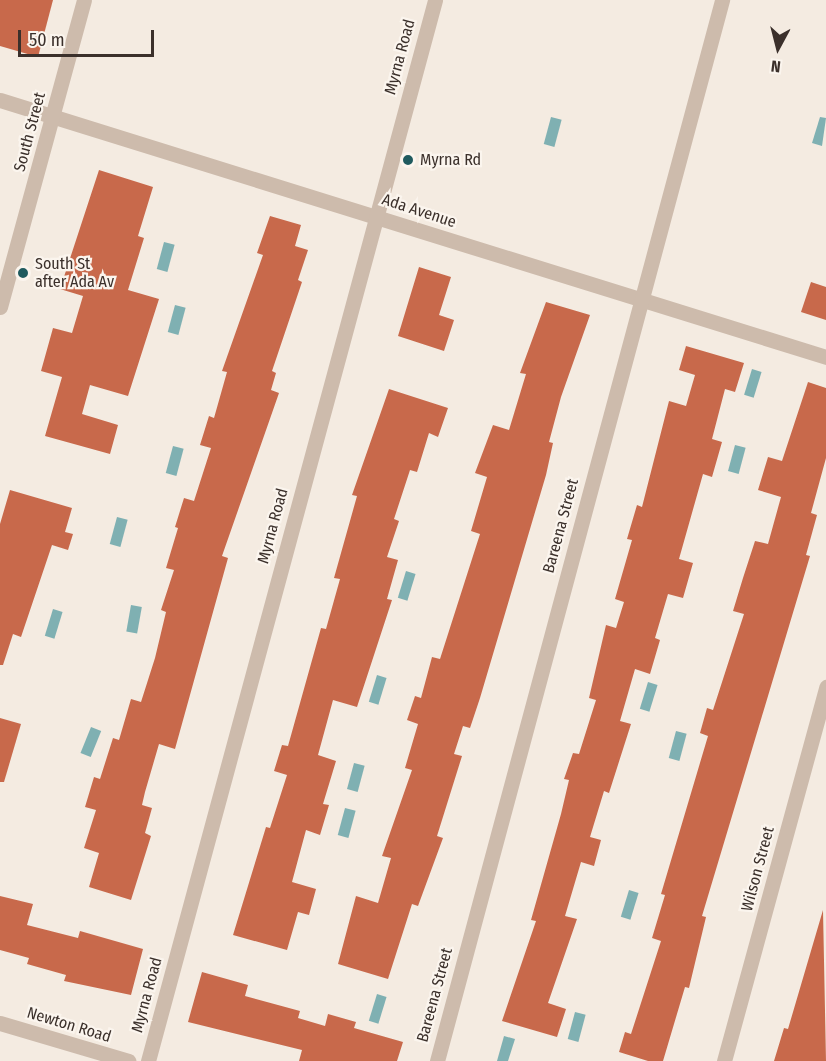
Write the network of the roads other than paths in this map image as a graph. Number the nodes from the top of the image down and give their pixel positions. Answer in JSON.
{"nodes":[{"id":1,"x":84,"y":0,"type":"edge"},
{"id":2,"x":435,"y":0,"type":"edge"},
{"id":3,"x":722,"y":0,"type":"edge"},
{"id":4,"x":0,"y":100,"type":"edge"},
{"id":5,"x":53,"y":116,"type":"junction"},
{"id":6,"x":375,"y":215,"type":"junction"},
{"id":7,"x":639,"y":301,"type":"junction"},
{"id":8,"x":0,"y":307,"type":"edge"},
{"id":9,"x":826,"y":357,"type":"edge"},
{"id":10,"x":826,"y":687,"type":"edge"},
{"id":11,"x":0,"y":1023,"type":"edge"},
{"id":12,"x":128,"y":1061,"type":"edge"},
{"id":13,"x":148,"y":1061,"type":"edge"},
{"id":14,"x":436,"y":1061,"type":"edge"},
{"id":15,"x":724,"y":1061,"type":"edge"}],
"edges":[{"from":1,"to":5,"type":"street","name":"South Street"},
{"from":2,"to":6,"type":"street","name":"Myrna Road"},
{"from":3,"to":7,"type":"street","name":"Bareena Street"},
{"from":4,"to":5,"type":"street","name":"Ada Avenue"},
{"from":5,"to":6,"type":"street","name":"Ada Avenue"},
{"from":5,"to":8,"type":"street","name":"South Street"},
{"from":6,"to":7,"type":"street","name":"Ada Avenue"},
{"from":6,"to":13,"type":"street","name":"Myrna Road"},
{"from":7,"to":9,"type":"street","name":"Ada Avenue"},
{"from":7,"to":14,"type":"street","name":"Bareena Street"},
{"from":10,"to":15,"type":"street","name":"Wilson Street"},
{"from":11,"to":12,"type":"street","name":"Newton Road"}]}
